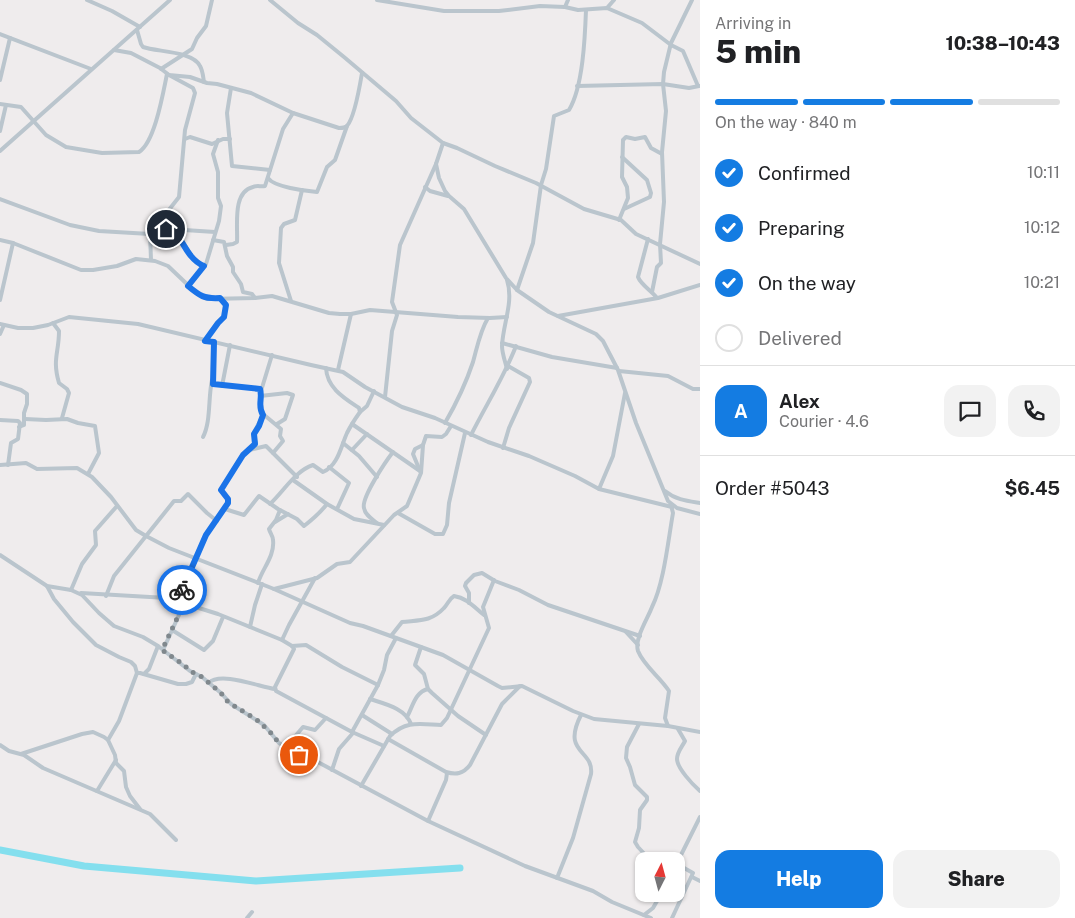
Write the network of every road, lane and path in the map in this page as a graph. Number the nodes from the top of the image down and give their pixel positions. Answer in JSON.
{"nodes":[{"id":1,"x":87,"y":0,"type":"edge"},
{"id":2,"x":170,"y":0,"type":"edge"},
{"id":3,"x":212,"y":0,"type":"edge"},
{"id":4,"x":270,"y":0,"type":"edge"},
{"id":5,"x":377,"y":0,"type":"edge"},
{"id":6,"x":568,"y":0,"type":"edge"},
{"id":7,"x":614,"y":0,"type":"edge"},
{"id":8,"x":692,"y":0,"type":"edge"},
{"id":9,"x":565,"y":7,"type":"junction"},
{"id":10,"x":607,"y":8,"type":"junction"},
{"id":11,"x":586,"y":10,"type":"junction"},
{"id":12,"x":138,"y":28,"type":"junction"},
{"id":13,"x":0,"y":34,"type":"edge"},
{"id":14,"x":10,"y":38,"type":"junction"},
{"id":15,"x":671,"y":45,"type":"junction"},
{"id":16,"x":114,"y":50,"type":"junction"},
{"id":17,"x":182,"y":54,"type":"junction"},
{"id":18,"x":91,"y":69,"type":"junction"},
{"id":19,"x":161,"y":69,"type":"junction"},
{"id":20,"x":362,"y":73,"type":"junction"},
{"id":21,"x":168,"y":74,"type":"junction"},
{"id":22,"x":0,"y":80,"type":"edge"},
{"id":23,"x":204,"y":82,"type":"junction"},
{"id":24,"x":663,"y":84,"type":"junction"},
{"id":25,"x":577,"y":86,"type":"junction"},
{"id":26,"x":699,"y":86,"type":"edge"},
{"id":27,"x":231,"y":88,"type":"junction"},
{"id":28,"x":0,"y":104,"type":"edge"},
{"id":29,"x":6,"y":105,"type":"junction"},
{"id":30,"x":293,"y":112,"type":"junction"},
{"id":31,"x":34,"y":122,"type":"junction"},
{"id":32,"x":347,"y":126,"type":"junction"},
{"id":33,"x":0,"y":131,"type":"edge"},
{"id":34,"x":230,"y":138,"type":"junction"},
{"id":35,"x":184,"y":139,"type":"junction"},
{"id":36,"x":218,"y":140,"type":"junction"},
{"id":37,"x":443,"y":143,"type":"junction"},
{"id":38,"x":0,"y":151,"type":"edge"},
{"id":39,"x":662,"y":154,"type":"junction"},
{"id":40,"x":622,"y":157,"type":"junction"},
{"id":41,"x":436,"y":164,"type":"junction"},
{"id":42,"x":270,"y":170,"type":"junction"},
{"id":43,"x":268,"y":178,"type":"junction"},
{"id":44,"x":541,"y":185,"type":"junction"},
{"id":45,"x":425,"y":187,"type":"junction"},
{"id":46,"x":302,"y":190,"type":"junction"},
{"id":47,"x":449,"y":196,"type":"junction"},
{"id":48,"x":0,"y":199,"type":"edge"},
{"id":49,"x":624,"y":209,"type":"junction"},
{"id":50,"x":619,"y":220,"type":"junction"},
{"id":51,"x":170,"y":229,"type":"junction"},
{"id":52,"x":215,"y":232,"type":"junction"},
{"id":53,"x":149,"y":234,"type":"junction"},
{"id":54,"x":648,"y":239,"type":"junction"},
{"id":55,"x":0,"y":240,"type":"edge"},
{"id":56,"x":213,"y":240,"type":"junction"},
{"id":57,"x":13,"y":243,"type":"junction"},
{"id":58,"x":660,"y":244,"type":"junction"},
{"id":59,"x":226,"y":245,"type":"junction"},
{"id":60,"x":151,"y":260,"type":"junction"},
{"id":61,"x":700,"y":264,"type":"edge"},
{"id":62,"x":204,"y":266,"type":"junction"},
{"id":63,"x":506,"y":278,"type":"junction"},
{"id":64,"x":188,"y":286,"type":"junction"},
{"id":65,"x":700,"y":286,"type":"edge"},
{"id":66,"x":517,"y":290,"type":"junction"},
{"id":67,"x":652,"y":292,"type":"junction"},
{"id":68,"x":220,"y":298,"type":"junction"},
{"id":69,"x":255,"y":298,"type":"junction"},
{"id":70,"x":657,"y":298,"type":"junction"},
{"id":71,"x":0,"y":300,"type":"edge"},
{"id":72,"x":291,"y":301,"type":"junction"},
{"id":73,"x":396,"y":311,"type":"junction"},
{"id":74,"x":350,"y":314,"type":"junction"},
{"id":75,"x":558,"y":316,"type":"junction"},
{"id":76,"x":507,"y":317,"type":"junction"},
{"id":77,"x":488,"y":318,"type":"junction"},
{"id":78,"x":2,"y":324,"type":"edge"},
{"id":79,"x":53,"y":324,"type":"junction"},
{"id":80,"x":0,"y":334,"type":"edge"},
{"id":81,"x":205,"y":341,"type":"junction"},
{"id":82,"x":214,"y":342,"type":"junction"},
{"id":83,"x":502,"y":343,"type":"junction"},
{"id":84,"x":230,"y":345,"type":"junction"},
{"id":85,"x":516,"y":346,"type":"junction"},
{"id":86,"x":272,"y":356,"type":"junction"},
{"id":87,"x":326,"y":368,"type":"junction"},
{"id":88,"x":507,"y":368,"type":"junction"},
{"id":89,"x":338,"y":370,"type":"junction"},
{"id":90,"x":618,"y":370,"type":"junction"},
{"id":91,"x":212,"y":378,"type":"junction"},
{"id":92,"x":0,"y":383,"type":"edge"},
{"id":93,"x":222,"y":386,"type":"junction"},
{"id":94,"x":700,"y":389,"type":"edge"},
{"id":95,"x":374,"y":391,"type":"junction"},
{"id":96,"x":626,"y":392,"type":"junction"},
{"id":97,"x":261,"y":394,"type":"junction"},
{"id":98,"x":385,"y":397,"type":"junction"},
{"id":99,"x":360,"y":412,"type":"junction"},
{"id":100,"x":263,"y":414,"type":"junction"},
{"id":101,"x":24,"y":418,"type":"junction"},
{"id":102,"x":62,"y":418,"type":"junction"},
{"id":103,"x":0,"y":420,"type":"edge"},
{"id":104,"x":446,"y":423,"type":"junction"},
{"id":105,"x":276,"y":424,"type":"junction"},
{"id":106,"x":352,"y":424,"type":"junction"},
{"id":107,"x":451,"y":426,"type":"junction"},
{"id":108,"x":20,"y":427,"type":"junction"},
{"id":109,"x":464,"y":433,"type":"junction"},
{"id":110,"x":367,"y":434,"type":"junction"},
{"id":111,"x":471,"y":435,"type":"junction"},
{"id":112,"x":203,"y":437,"type":"dead end"},
{"id":113,"x":343,"y":443,"type":"junction"},
{"id":114,"x":423,"y":445,"type":"junction"},
{"id":115,"x":503,"y":448,"type":"junction"},
{"id":116,"x":249,"y":450,"type":"junction"},
{"id":117,"x":352,"y":450,"type":"junction"},
{"id":118,"x":393,"y":452,"type":"junction"},
{"id":119,"x":273,"y":453,"type":"junction"},
{"id":120,"x":0,"y":465,"type":"edge"},
{"id":121,"x":8,"y":465,"type":"junction"},
{"id":122,"x":329,"y":467,"type":"junction"},
{"id":123,"x":421,"y":472,"type":"junction"},
{"id":124,"x":88,"y":474,"type":"junction"},
{"id":125,"x":377,"y":476,"type":"junction"},
{"id":126,"x":295,"y":478,"type":"junction"},
{"id":127,"x":599,"y":489,"type":"junction"},
{"id":128,"x":664,"y":489,"type":"junction"},
{"id":129,"x":668,"y":501,"type":"junction"},
{"id":130,"x":700,"y":503,"type":"edge"},
{"id":131,"x":270,"y":504,"type":"junction"},
{"id":132,"x":327,"y":504,"type":"junction"},
{"id":133,"x":117,"y":506,"type":"junction"},
{"id":134,"x":672,"y":507,"type":"junction"},
{"id":135,"x":225,"y":509,"type":"junction"},
{"id":136,"x":337,"y":509,"type":"junction"},
{"id":137,"x":280,"y":510,"type":"junction"},
{"id":138,"x":398,"y":512,"type":"junction"},
{"id":139,"x":288,"y":514,"type":"junction"},
{"id":140,"x":700,"y":514,"type":"edge"},
{"id":141,"x":217,"y":521,"type":"junction"},
{"id":142,"x":273,"y":523,"type":"junction"},
{"id":143,"x":377,"y":523,"type":"junction"},
{"id":144,"x":384,"y":525,"type":"junction"},
{"id":145,"x":146,"y":536,"type":"junction"},
{"id":146,"x":0,"y":554,"type":"edge"},
{"id":147,"x":195,"y":558,"type":"junction"},
{"id":148,"x":315,"y":578,"type":"junction"},
{"id":149,"x":494,"y":580,"type":"junction"},
{"id":150,"x":260,"y":584,"type":"junction"},
{"id":151,"x":47,"y":586,"type":"junction"},
{"id":152,"x":274,"y":589,"type":"junction"},
{"id":153,"x":71,"y":590,"type":"junction"},
{"id":154,"x":79,"y":593,"type":"junction"},
{"id":155,"x":106,"y":596,"type":"junction"},
{"id":156,"x":178,"y":601,"type":"junction"},
{"id":157,"x":302,"y":603,"type":"junction"},
{"id":158,"x":469,"y":603,"type":"junction"},
{"id":159,"x":184,"y":604,"type":"junction"},
{"id":160,"x":224,"y":616,"type":"junction"},
{"id":161,"x":485,"y":616,"type":"junction"},
{"id":162,"x":250,"y":627,"type":"junction"},
{"id":163,"x":172,"y":630,"type":"junction"},
{"id":164,"x":625,"y":631,"type":"junction"},
{"id":165,"x":640,"y":636,"type":"junction"},
{"id":166,"x":394,"y":637,"type":"junction"},
{"id":167,"x":282,"y":640,"type":"junction"},
{"id":168,"x":638,"y":645,"type":"junction"},
{"id":169,"x":158,"y":646,"type":"junction"},
{"id":170,"x":292,"y":646,"type":"junction"},
{"id":171,"x":421,"y":647,"type":"junction"},
{"id":172,"x":162,"y":650,"type":"junction"},
{"id":173,"x":469,"y":669,"type":"junction"},
{"id":174,"x":137,"y":673,"type":"junction"},
{"id":175,"x":144,"y":674,"type":"junction"},
{"id":176,"x":196,"y":674,"type":"junction"},
{"id":177,"x":209,"y":683,"type":"junction"},
{"id":178,"x":378,"y":684,"type":"junction"},
{"id":179,"x":520,"y":686,"type":"junction"},
{"id":180,"x":274,"y":689,"type":"junction"},
{"id":181,"x":428,"y":689,"type":"junction"},
{"id":182,"x":370,"y":699,"type":"junction"},
{"id":183,"x":452,"y":710,"type":"junction"},
{"id":184,"x":362,"y":715,"type":"junction"},
{"id":185,"x":581,"y":715,"type":"junction"},
{"id":186,"x":408,"y":717,"type":"junction"},
{"id":187,"x":326,"y":718,"type":"junction"},
{"id":188,"x":410,"y":724,"type":"junction"},
{"id":189,"x":639,"y":724,"type":"junction"},
{"id":190,"x":668,"y":726,"type":"junction"},
{"id":191,"x":678,"y":729,"type":"junction"},
{"id":192,"x":353,"y":732,"type":"junction"},
{"id":193,"x":700,"y":732,"type":"edge"},
{"id":194,"x":392,"y":734,"type":"junction"},
{"id":195,"x":486,"y":735,"type":"junction"},
{"id":196,"x":388,"y":739,"type":"junction"},
{"id":197,"x":108,"y":740,"type":"junction"},
{"id":198,"x":0,"y":745,"type":"edge"},
{"id":199,"x":384,"y":746,"type":"junction"},
{"id":200,"x":286,"y":747,"type":"junction"},
{"id":201,"x":21,"y":754,"type":"junction"},
{"id":202,"x":116,"y":760,"type":"junction"},
{"id":203,"x":332,"y":770,"type":"junction"},
{"id":204,"x":447,"y":773,"type":"junction"},
{"id":205,"x":361,"y":786,"type":"junction"},
{"id":206,"x":97,"y":791,"type":"junction"},
{"id":207,"x":700,"y":791,"type":"edge"},
{"id":208,"x":142,"y":811,"type":"junction"},
{"id":209,"x":700,"y":817,"type":"edge"},
{"id":210,"x":428,"y":821,"type":"junction"},
{"id":211,"x":176,"y":840,"type":"dead end"},
{"id":212,"x":643,"y":852,"type":"edge"},
{"id":213,"x":683,"y":852,"type":"edge"},
{"id":214,"x":685,"y":868,"type":"edge"},
{"id":215,"x":692,"y":877,"type":"junction"},
{"id":216,"x":557,"y":878,"type":"junction"},
{"id":217,"x":700,"y":881,"type":"edge"},
{"id":218,"x":656,"y":902,"type":"edge"},
{"id":219,"x":252,"y":912,"type":"dead end"},
{"id":220,"x":644,"y":915,"type":"junction"},
{"id":221,"x":247,"y":918,"type":"edge"},
{"id":222,"x":651,"y":918,"type":"edge"},
{"id":223,"x":672,"y":918,"type":"edge"}],
"edges":[{"from":1,"to":12,"type":"street"},
{"from":2,"to":12,"type":"street"},
{"from":3,"to":17,"type":"street"},
{"from":4,"to":20,"type":"street"},
{"from":5,"to":9,"type":"street"},
{"from":6,"to":9,"type":"street"},
{"from":7,"to":10,"type":"street"},
{"from":8,"to":15,"type":"street"},
{"from":9,"to":11,"type":"street"},
{"from":10,"to":11,"type":"street"},
{"from":10,"to":15,"type":"street"},
{"from":11,"to":25,"type":"street"},
{"from":12,"to":16,"type":"street"},
{"from":12,"to":17,"type":"street"},
{"from":13,"to":14,"type":"street"},
{"from":14,"to":18,"type":"street"},
{"from":14,"to":22,"type":"street"},
{"from":15,"to":24,"type":"street"},
{"from":15,"to":26,"type":"street"},
{"from":16,"to":18,"type":"street"},
{"from":16,"to":19,"type":"street"},
{"from":17,"to":19,"type":"street"},
{"from":17,"to":23,"type":"street"},
{"from":18,"to":31,"type":"street"},
{"from":19,"to":21,"type":"street"},
{"from":20,"to":32,"type":"street"},
{"from":20,"to":37,"type":"street"},
{"from":21,"to":23,"type":"street"},
{"from":21,"to":31,"type":"street"},
{"from":21,"to":35,"type":"street"},
{"from":23,"to":27,"type":"street"},
{"from":24,"to":25,"type":"street"},
{"from":24,"to":26,"type":"street"},
{"from":24,"to":39,"type":"street"},
{"from":25,"to":44,"type":"street"},
{"from":27,"to":30,"type":"street"},
{"from":27,"to":34,"type":"street"},
{"from":28,"to":29,"type":"street"},
{"from":29,"to":31,"type":"street"},
{"from":29,"to":33,"type":"street"},
{"from":30,"to":32,"type":"street"},
{"from":30,"to":42,"type":"street"},
{"from":31,"to":38,"type":"street"},
{"from":32,"to":46,"type":"street"},
{"from":34,"to":36,"type":"street"},
{"from":34,"to":42,"type":"street"},
{"from":35,"to":36,"type":"street"},
{"from":35,"to":51,"type":"street"},
{"from":36,"to":52,"type":"street"},
{"from":37,"to":41,"type":"street"},
{"from":37,"to":44,"type":"street"},
{"from":39,"to":40,"type":"street"},
{"from":39,"to":58,"type":"street"},
{"from":40,"to":49,"type":"street"},
{"from":40,"to":49,"type":"street"},
{"from":41,"to":45,"type":"street"},
{"from":41,"to":47,"type":"street"},
{"from":42,"to":43,"type":"street"},
{"from":43,"to":46,"type":"street"},
{"from":43,"to":59,"type":"street"},
{"from":44,"to":50,"type":"street"},
{"from":44,"to":66,"type":"street"},
{"from":45,"to":47,"type":"street"},
{"from":45,"to":73,"type":"street"},
{"from":46,"to":72,"type":"street"},
{"from":47,"to":63,"type":"street"},
{"from":48,"to":53,"type":"street"},
{"from":49,"to":50,"type":"street"},
{"from":50,"to":54,"type":"street"},
{"from":51,"to":52,"type":"street"},
{"from":51,"to":53,"type":"street"},
{"from":51,"to":62,"type":"street"},
{"from":52,"to":56,"type":"street"},
{"from":53,"to":60,"type":"street"},
{"from":54,"to":58,"type":"street"},
{"from":54,"to":67,"type":"street"},
{"from":55,"to":57,"type":"street"},
{"from":56,"to":59,"type":"street"},
{"from":56,"to":62,"type":"street"},
{"from":57,"to":60,"type":"street"},
{"from":57,"to":71,"type":"street"},
{"from":58,"to":61,"type":"street"},
{"from":58,"to":67,"type":"street"},
{"from":59,"to":69,"type":"street"},
{"from":60,"to":64,"type":"street"},
{"from":62,"to":64,"type":"street"},
{"from":63,"to":66,"type":"street"},
{"from":63,"to":76,"type":"street"},
{"from":64,"to":68,"type":"street"},
{"from":65,"to":70,"type":"street"},
{"from":66,"to":75,"type":"street"},
{"from":67,"to":70,"type":"street"},
{"from":68,"to":69,"type":"street"},
{"from":68,"to":81,"type":"street"},
{"from":69,"to":72,"type":"street"},
{"from":70,"to":75,"type":"street"},
{"from":72,"to":74,"type":"street"},
{"from":73,"to":74,"type":"street"},
{"from":73,"to":77,"type":"street"},
{"from":73,"to":98,"type":"street"},
{"from":74,"to":89,"type":"street"},
{"from":75,"to":90,"type":"street"},
{"from":76,"to":77,"type":"street"},
{"from":76,"to":83,"type":"street"},
{"from":77,"to":104,"type":"street"},
{"from":78,"to":79,"type":"street"},
{"from":78,"to":80,"type":"street"},
{"from":79,"to":81,"type":"street"},
{"from":79,"to":102,"type":"street"},
{"from":81,"to":82,"type":"street"},
{"from":82,"to":84,"type":"street"},
{"from":82,"to":91,"type":"street"},
{"from":83,"to":85,"type":"street"},
{"from":83,"to":88,"type":"street"},
{"from":84,"to":86,"type":"street"},
{"from":84,"to":93,"type":"street"},
{"from":85,"to":88,"type":"street"},
{"from":85,"to":90,"type":"street"},
{"from":86,"to":87,"type":"street"},
{"from":86,"to":97,"type":"street"},
{"from":87,"to":89,"type":"street"},
{"from":87,"to":99,"type":"street"},
{"from":88,"to":111,"type":"street"},
{"from":88,"to":115,"type":"street"},
{"from":89,"to":95,"type":"street"},
{"from":90,"to":94,"type":"street"},
{"from":90,"to":96,"type":"street"},
{"from":91,"to":93,"type":"street"},
{"from":91,"to":112,"type":"street"},
{"from":92,"to":101,"type":"street"},
{"from":93,"to":97,"type":"street"},
{"from":95,"to":98,"type":"street"},
{"from":95,"to":99,"type":"street"},
{"from":96,"to":127,"type":"street"},
{"from":96,"to":128,"type":"street"},
{"from":97,"to":100,"type":"street"},
{"from":97,"to":105,"type":"street"},
{"from":98,"to":104,"type":"street"},
{"from":99,"to":106,"type":"street"},
{"from":100,"to":105,"type":"street"},
{"from":100,"to":116,"type":"street"},
{"from":101,"to":102,"type":"street"},
{"from":101,"to":108,"type":"street"},
{"from":102,"to":124,"type":"street"},
{"from":103,"to":108,"type":"street"},
{"from":104,"to":107,"type":"street"},
{"from":105,"to":119,"type":"street"},
{"from":106,"to":110,"type":"street"},
{"from":106,"to":113,"type":"street"},
{"from":107,"to":109,"type":"street"},
{"from":107,"to":114,"type":"street"},
{"from":108,"to":121,"type":"street"},
{"from":109,"to":111,"type":"street"},
{"from":109,"to":138,"type":"street"},
{"from":110,"to":117,"type":"street"},
{"from":110,"to":118,"type":"street"},
{"from":111,"to":115,"type":"street"},
{"from":113,"to":117,"type":"street"},
{"from":113,"to":122,"type":"street"},
{"from":114,"to":123,"type":"street"},
{"from":114,"to":123,"type":"street"},
{"from":115,"to":127,"type":"street"},
{"from":116,"to":119,"type":"street"},
{"from":116,"to":135,"type":"street"},
{"from":117,"to":125,"type":"street"},
{"from":118,"to":123,"type":"street"},
{"from":118,"to":125,"type":"street"},
{"from":119,"to":126,"type":"street"},
{"from":120,"to":121,"type":"street"},
{"from":121,"to":124,"type":"street"},
{"from":122,"to":126,"type":"street"},
{"from":122,"to":136,"type":"street"},
{"from":123,"to":138,"type":"street"},
{"from":124,"to":133,"type":"street"},
{"from":125,"to":143,"type":"street"},
{"from":126,"to":131,"type":"street"},
{"from":126,"to":132,"type":"street"},
{"from":127,"to":134,"type":"street"},
{"from":128,"to":129,"type":"street"},
{"from":128,"to":130,"type":"street"},
{"from":129,"to":134,"type":"street"},
{"from":129,"to":140,"type":"street"},
{"from":131,"to":135,"type":"street"},
{"from":131,"to":137,"type":"street"},
{"from":132,"to":136,"type":"street"},
{"from":132,"to":139,"type":"street"},
{"from":133,"to":145,"type":"street"},
{"from":133,"to":153,"type":"street"},
{"from":134,"to":165,"type":"street"},
{"from":135,"to":141,"type":"street"},
{"from":136,"to":143,"type":"street"},
{"from":137,"to":139,"type":"street"},
{"from":137,"to":142,"type":"street"},
{"from":138,"to":144,"type":"street"},
{"from":139,"to":142,"type":"street"},
{"from":141,"to":145,"type":"street"},
{"from":141,"to":147,"type":"street"},
{"from":142,"to":150,"type":"street"},
{"from":143,"to":144,"type":"street"},
{"from":144,"to":148,"type":"street"},
{"from":145,"to":147,"type":"street"},
{"from":145,"to":155,"type":"street"},
{"from":146,"to":151,"type":"street"},
{"from":147,"to":150,"type":"street"},
{"from":147,"to":156,"type":"street"},
{"from":148,"to":152,"type":"street"},
{"from":148,"to":157,"type":"street"},
{"from":149,"to":158,"type":"street"},
{"from":149,"to":161,"type":"street"},
{"from":149,"to":164,"type":"street"},
{"from":150,"to":152,"type":"street"},
{"from":150,"to":162,"type":"street"},
{"from":151,"to":153,"type":"street"},
{"from":151,"to":174,"type":"street"},
{"from":152,"to":157,"type":"street"},
{"from":153,"to":154,"type":"street"},
{"from":154,"to":155,"type":"street"},
{"from":154,"to":169,"type":"street"},
{"from":155,"to":156,"type":"street"},
{"from":156,"to":159,"type":"street"},
{"from":157,"to":166,"type":"street"},
{"from":157,"to":167,"type":"street"},
{"from":158,"to":161,"type":"street"},
{"from":158,"to":166,"type":"street"},
{"from":159,"to":160,"type":"street"},
{"from":159,"to":163,"type":"street"},
{"from":160,"to":162,"type":"street"},
{"from":160,"to":163,"type":"street"},
{"from":161,"to":173,"type":"street"},
{"from":162,"to":167,"type":"street"},
{"from":163,"to":172,"type":"street"},
{"from":164,"to":165,"type":"street"},
{"from":164,"to":168,"type":"street"},
{"from":165,"to":168,"type":"street"},
{"from":166,"to":171,"type":"street"},
{"from":166,"to":178,"type":"street"},
{"from":167,"to":170,"type":"street"},
{"from":168,"to":190,"type":"street"},
{"from":169,"to":172,"type":"street"},
{"from":169,"to":175,"type":"street"},
{"from":170,"to":178,"type":"street"},
{"from":170,"to":180,"type":"street"},
{"from":171,"to":173,"type":"street"},
{"from":171,"to":181,"type":"street"},
{"from":172,"to":176,"type":"street"},
{"from":173,"to":179,"type":"street"},
{"from":173,"to":183,"type":"street"},
{"from":174,"to":175,"type":"street"},
{"from":174,"to":197,"type":"street"},
{"from":175,"to":176,"type":"street"},
{"from":176,"to":177,"type":"street"},
{"from":177,"to":180,"type":"street"},
{"from":177,"to":200,"type":"street"},
{"from":178,"to":182,"type":"street"},
{"from":179,"to":185,"type":"street"},
{"from":179,"to":195,"type":"street"},
{"from":180,"to":187,"type":"street"},
{"from":181,"to":183,"type":"street"},
{"from":181,"to":186,"type":"street"},
{"from":182,"to":184,"type":"street"},
{"from":182,"to":186,"type":"street"},
{"from":183,"to":188,"type":"street"},
{"from":183,"to":195,"type":"street"},
{"from":184,"to":192,"type":"street"},
{"from":184,"to":194,"type":"street"},
{"from":185,"to":189,"type":"street"},
{"from":185,"to":216,"type":"street"},
{"from":186,"to":188,"type":"street"},
{"from":187,"to":192,"type":"street"},
{"from":187,"to":200,"type":"street"},
{"from":188,"to":194,"type":"street"},
{"from":189,"to":190,"type":"street"},
{"from":189,"to":212,"type":"street"},
{"from":190,"to":191,"type":"street"},
{"from":191,"to":193,"type":"street"},
{"from":191,"to":207,"type":"street"},
{"from":192,"to":199,"type":"street"},
{"from":192,"to":203,"type":"street"},
{"from":194,"to":196,"type":"street"},
{"from":195,"to":204,"type":"street"},
{"from":196,"to":199,"type":"street"},
{"from":196,"to":204,"type":"street"},
{"from":197,"to":201,"type":"street"},
{"from":197,"to":202,"type":"street"},
{"from":198,"to":201,"type":"street"},
{"from":199,"to":205,"type":"street"},
{"from":200,"to":203,"type":"street"},
{"from":201,"to":206,"type":"street"},
{"from":202,"to":206,"type":"street"},
{"from":202,"to":208,"type":"street"},
{"from":203,"to":205,"type":"street"},
{"from":204,"to":210,"type":"street"},
{"from":205,"to":210,"type":"street"},
{"from":206,"to":208,"type":"street"},
{"from":208,"to":211,"type":"street"},
{"from":209,"to":213,"type":"street"},
{"from":210,"to":216,"type":"street"},
{"from":214,"to":215,"type":"street"},
{"from":215,"to":217,"type":"street"},
{"from":215,"to":223,"type":"street"},
{"from":216,"to":220,"type":"street"},
{"from":218,"to":220,"type":"street"},
{"from":219,"to":221,"type":"street"},
{"from":220,"to":222,"type":"street"}]}
